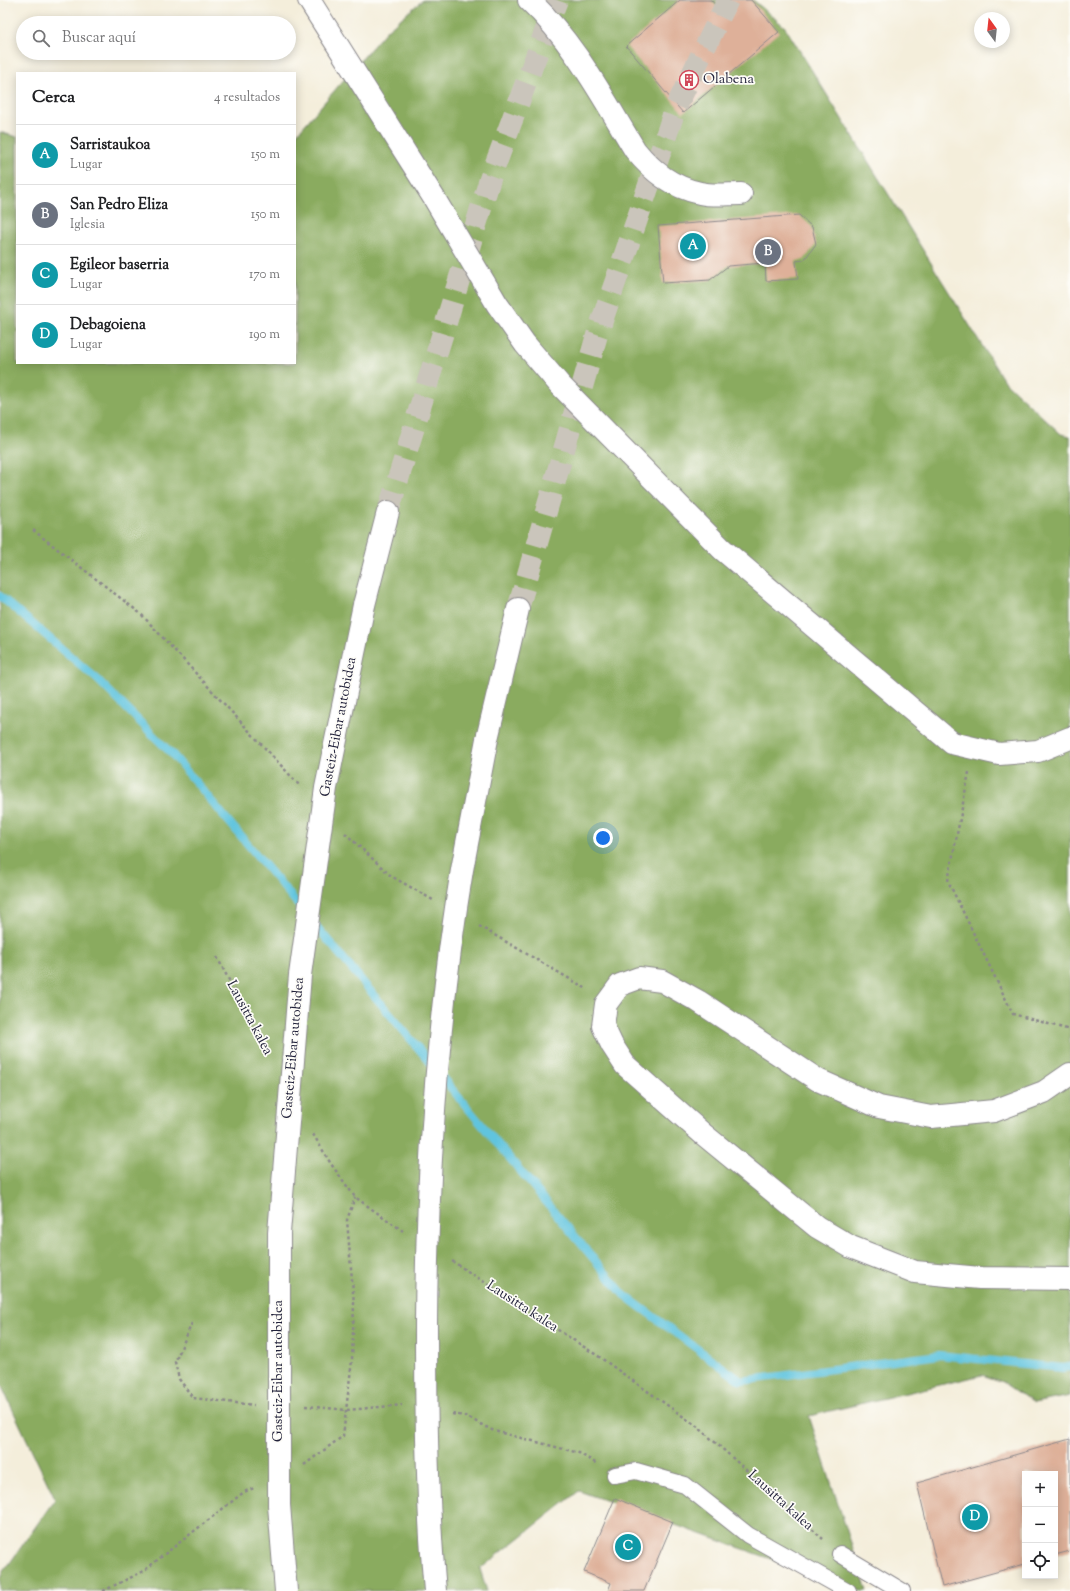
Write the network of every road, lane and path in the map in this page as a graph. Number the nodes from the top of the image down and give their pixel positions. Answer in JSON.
{"nodes":[{"id":1,"x":309,"y":0,"type":"edge"},
{"id":2,"x":529,"y":0,"type":"edge"},
{"id":3,"x":741,"y":194,"type":"dead end"},
{"id":4,"x":388,"y":512,"type":"tunnel mouth"},
{"id":5,"x":518,"y":609,"type":"tunnel mouth"},
{"id":6,"x":1070,"y":738,"type":"edge"},
{"id":7,"x":974,"y":748,"type":"junction"},
{"id":8,"x":217,"y":957,"type":"dead end"},
{"id":9,"x":1070,"y":1030,"type":"edge"},
{"id":10,"x":268,"y":1055,"type":"dead end"},
{"id":11,"x":1070,"y":1074,"type":"edge"},
{"id":12,"x":311,"y":1131,"type":"dead end"},
{"id":13,"x":409,"y":1234,"type":"dead end"},
{"id":14,"x":449,"y":1260,"type":"dead end"},
{"id":15,"x":1070,"y":1279,"type":"edge"},
{"id":16,"x":192,"y":1323,"type":"dead end"},
{"id":17,"x":260,"y":1405,"type":"dead end"},
{"id":18,"x":299,"y":1406,"type":"dead end"},
{"id":19,"x":410,"y":1407,"type":"dead end"},
{"id":20,"x":449,"y":1413,"type":"dead end"},
{"id":21,"x":615,"y":1475,"type":"joint"},
{"id":22,"x":840,"y":1554,"type":"joint"},
{"id":23,"x":286,"y":1591,"type":"edge"},
{"id":24,"x":435,"y":1591,"type":"edge"},
{"id":25,"x":848,"y":1591,"type":"edge"},
{"id":26,"x":902,"y":1591,"type":"edge"}],
"edges":[{"from":1,"to":7,"type":"main road"},
{"from":2,"to":3,"type":"main road"},
{"from":4,"to":23,"type":"main road","name":"Gasteiz-Eibar autobidea","bridge":true},
{"from":5,"to":24,"type":"main road","bridge":true},
{"from":6,"to":7,"type":"main road"},
{"from":7,"to":9,"type":"path"},
{"from":8,"to":10,"type":"path","name":"Lausitta kalea"},
{"from":11,"to":15,"type":"main road"},
{"from":12,"to":13,"type":"path"},
{"from":14,"to":22,"type":"path","name":"Lausitta kalea"},
{"from":16,"to":17,"type":"path"},
{"from":18,"to":19,"type":"path"},
{"from":20,"to":21,"type":"path"},
{"from":21,"to":25,"type":"lane"},
{"from":22,"to":26,"type":"lane"}]}
